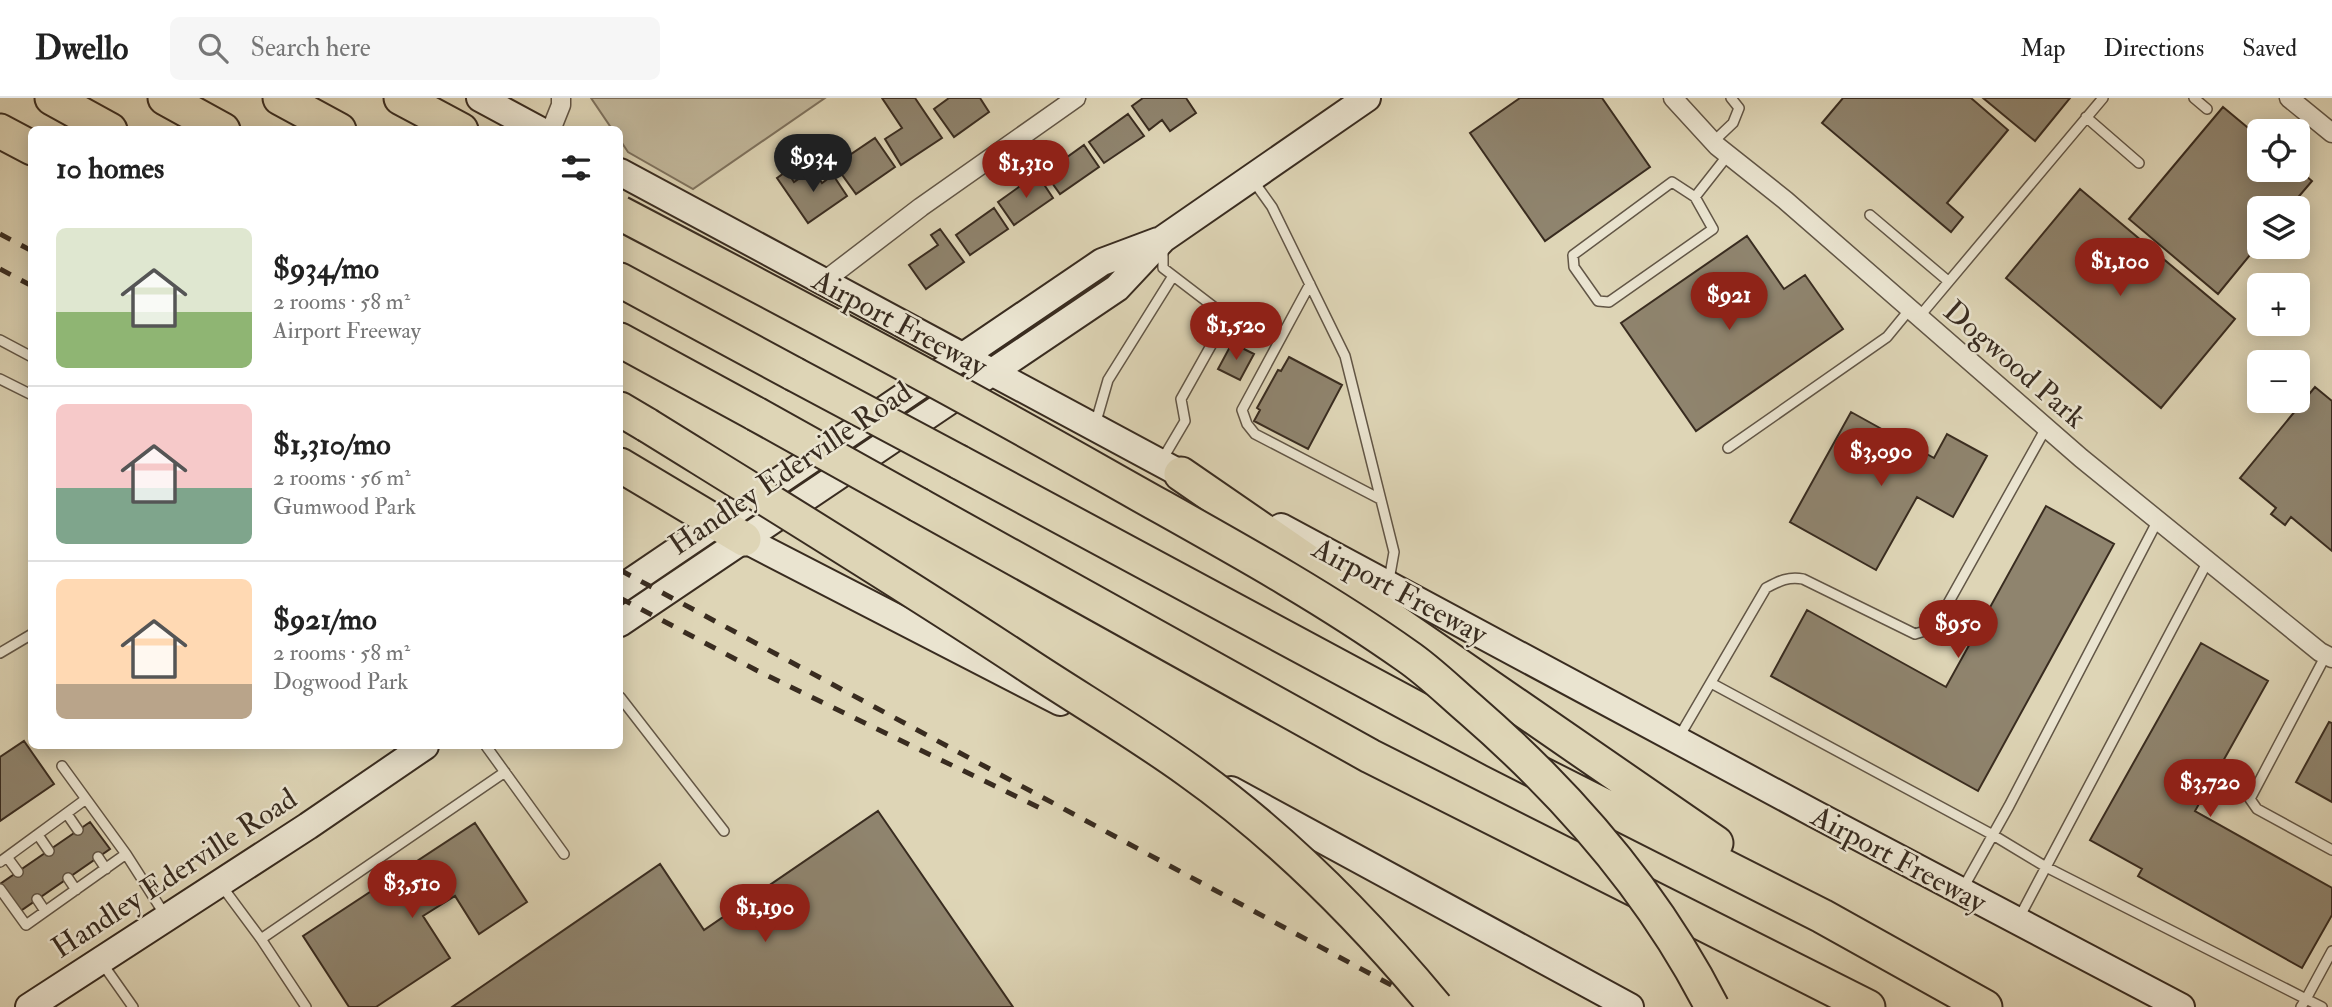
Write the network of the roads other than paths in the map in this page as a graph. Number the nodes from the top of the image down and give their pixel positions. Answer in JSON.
{"nodes":[{"id":1,"x":52,"y":98,"type":"edge"},
{"id":2,"x":165,"y":98,"type":"edge"},
{"id":3,"x":280,"y":98,"type":"edge"},
{"id":4,"x":401,"y":98,"type":"edge"},
{"id":5,"x":481,"y":98,"type":"edge"},
{"id":6,"x":561,"y":98,"type":"edge"},
{"id":7,"x":1076,"y":98,"type":"edge"},
{"id":8,"x":1367,"y":98,"type":"edge"},
{"id":9,"x":1673,"y":98,"type":"edge"},
{"id":10,"x":1731,"y":98,"type":"edge"},
{"id":11,"x":2103,"y":98,"type":"edge"},
{"id":12,"x":2194,"y":98,"type":"edge"},
{"id":13,"x":2289,"y":98,"type":"edge"},
{"id":14,"x":2207,"y":108,"type":"dead end"},
{"id":15,"x":2087,"y":117,"type":"junction"},
{"id":16,"x":103,"y":126,"type":"edge"},
{"id":17,"x":216,"y":126,"type":"edge"},
{"id":18,"x":332,"y":126,"type":"edge"},
{"id":19,"x":454,"y":126,"type":"edge"},
{"id":20,"x":532,"y":126,"type":"edge"},
{"id":21,"x":553,"y":126,"type":"edge"},
{"id":22,"x":0,"y":131,"type":"edge"},
{"id":23,"x":2332,"y":133,"type":"edge"},
{"id":24,"x":1713,"y":142,"type":"junction"},
{"id":25,"x":28,"y":146,"type":"edge"},
{"id":26,"x":1728,"y":155,"type":"junction"},
{"id":27,"x":2139,"y":163,"type":"dead end"},
{"id":28,"x":623,"y":174,"type":"edge"},
{"id":29,"x":1251,"y":178,"type":"junction"},
{"id":30,"x":1695,"y":197,"type":"junction"},
{"id":31,"x":623,"y":215,"type":"edge"},
{"id":32,"x":1870,"y":215,"type":"dead end"},
{"id":33,"x":1163,"y":239,"type":"junction"},
{"id":34,"x":1173,"y":276,"type":"junction"},
{"id":35,"x":1948,"y":281,"type":"junction"},
{"id":36,"x":623,"y":282,"type":"edge"},
{"id":37,"x":823,"y":282,"type":"junction"},
{"id":38,"x":1310,"y":284,"type":"junction"},
{"id":39,"x":1914,"y":313,"type":"junction"},
{"id":40,"x":0,"y":340,"type":"edge"},
{"id":41,"x":623,"y":342,"type":"edge"},
{"id":42,"x":28,"y":355,"type":"edge"},
{"id":43,"x":962,"y":357,"type":"junction"},
{"id":44,"x":991,"y":372,"type":"junction"},
{"id":45,"x":0,"y":379,"type":"edge"},
{"id":46,"x":28,"y":394,"type":"edge"},
{"id":47,"x":633,"y":417,"type":"edge"},
{"id":48,"x":1094,"y":427,"type":"junction"},
{"id":49,"x":2046,"y":428,"type":"junction"},
{"id":50,"x":1728,"y":449,"type":"dead end"},
{"id":51,"x":623,"y":467,"type":"edge"},
{"id":52,"x":1171,"y":468,"type":"junction"},
{"id":53,"x":1380,"y":499,"type":"junction"},
{"id":54,"x":2158,"y":520,"type":"junction"},
{"id":55,"x":731,"y":531,"type":"junction"},
{"id":56,"x":2207,"y":561,"type":"junction"},
{"id":57,"x":1389,"y":585,"type":"junction"},
{"id":58,"x":623,"y":587,"type":"edge"},
{"id":59,"x":623,"y":621,"type":"edge"},
{"id":60,"x":28,"y":636,"type":"edge"},
{"id":61,"x":0,"y":653,"type":"edge"},
{"id":62,"x":2329,"y":656,"type":"edge"},
{"id":63,"x":1711,"y":683,"type":"junction"},
{"id":64,"x":623,"y":701,"type":"edge"},
{"id":65,"x":1677,"y":740,"type":"junction"},
{"id":66,"x":421,"y":749,"type":"edge"},
{"id":67,"x":488,"y":749,"type":"edge"},
{"id":68,"x":62,"y":766,"type":"dead end"},
{"id":69,"x":505,"y":772,"type":"junction"},
{"id":70,"x":86,"y":799,"type":"junction"},
{"id":71,"x":66,"y":814,"type":"junction"},
{"id":72,"x":78,"y":830,"type":"dead end"},
{"id":73,"x":724,"y":831,"type":"dead end"},
{"id":74,"x":38,"y":835,"type":"junction"},
{"id":75,"x":1993,"y":835,"type":"junction"},
{"id":76,"x":2332,"y":850,"type":"edge"},
{"id":77,"x":49,"y":851,"type":"dead end"},
{"id":78,"x":564,"y":854,"type":"dead end"},
{"id":79,"x":126,"y":855,"type":"junction"},
{"id":80,"x":98,"y":857,"type":"dead end"},
{"id":81,"x":4,"y":859,"type":"edge"},
{"id":82,"x":2046,"y":867,"type":"junction"},
{"id":83,"x":106,"y":869,"type":"junction"},
{"id":84,"x":18,"y":872,"type":"dead end"},
{"id":85,"x":68,"y":878,"type":"dead end"},
{"id":86,"x":220,"y":884,"type":"junction"},
{"id":87,"x":0,"y":888,"type":"edge"},
{"id":88,"x":76,"y":890,"type":"junction"},
{"id":89,"x":1961,"y":891,"type":"junction"},
{"id":90,"x":37,"y":899,"type":"dead end"},
{"id":91,"x":45,"y":911,"type":"junction"},
{"id":92,"x":1822,"y":916,"type":"junction"},
{"id":93,"x":167,"y":918,"type":"junction"},
{"id":94,"x":2017,"y":921,"type":"junction"},
{"id":95,"x":261,"y":939,"type":"junction"},
{"id":96,"x":2332,"y":951,"type":"edge"},
{"id":97,"x":100,"y":961,"type":"junction"},
{"id":98,"x":1848,"y":998,"type":"edge"},
{"id":99,"x":2304,"y":1003,"type":"edge"},
{"id":100,"x":29,"y":1007,"type":"edge"},
{"id":101,"x":133,"y":1007,"type":"edge"},
{"id":102,"x":306,"y":1007,"type":"edge"},
{"id":103,"x":1436,"y":1007,"type":"edge"},
{"id":104,"x":1630,"y":1007,"type":"edge"},
{"id":105,"x":1712,"y":1007,"type":"edge"},
{"id":106,"x":1868,"y":1007,"type":"edge"},
{"id":107,"x":1985,"y":1007,"type":"edge"},
{"id":108,"x":2181,"y":1007,"type":"edge"},
{"id":109,"x":2322,"y":1007,"type":"edge"}],
"edges":[{"from":1,"to":16,"type":"highway"},
{"from":2,"to":17,"type":"highway"},
{"from":3,"to":18,"type":"highway"},
{"from":4,"to":19,"type":"highway"},
{"from":5,"to":20,"type":"main road"},
{"from":6,"to":21,"type":"street"},
{"from":7,"to":37,"type":"street"},
{"from":8,"to":29,"type":"main road","name":"Handley Ederville Road"},
{"from":9,"to":24,"type":"street","name":"Dogwood Park"},
{"from":10,"to":24,"type":"lane"},
{"from":11,"to":15,"type":"lane"},
{"from":12,"to":14,"type":"lane"},
{"from":13,"to":23,"type":"street"},
{"from":15,"to":27,"type":"lane"},
{"from":15,"to":35,"type":"lane"},
{"from":22,"to":25,"type":"highway"},
{"from":24,"to":26,"type":"street","name":"Dogwood Park"},
{"from":26,"to":30,"type":"lane"},
{"from":26,"to":39,"type":"street","name":"Dogwood Park"},
{"from":28,"to":37,"type":"main road","name":"Airport Freeway"},
{"from":29,"to":33,"type":"main road","name":"Handley Ederville Road"},
{"from":29,"to":38,"type":"lane"},
{"from":30,"to":30,"type":"lane"},
{"from":31,"to":105,"type":"highway","bridge":true},
{"from":32,"to":35,"type":"lane"},
{"from":33,"to":34,"type":"lane"},
{"from":33,"to":43,"type":"main road","name":"Handley Ederville Road"},
{"from":33,"to":44,"type":"main road","name":"Handley Ederville Road"},
{"from":34,"to":48,"type":"lane"},
{"from":34,"to":52,"type":"lane"},
{"from":35,"to":39,"type":"lane"},
{"from":36,"to":92,"type":"highway","bridge":true},
{"from":37,"to":43,"type":"main road","name":"Airport Freeway"},
{"from":38,"to":53,"type":"lane"},
{"from":38,"to":53,"type":"lane"},
{"from":39,"to":49,"type":"street","name":"Dogwood Park"},
{"from":39,"to":50,"type":"lane"},
{"from":40,"to":42,"type":"lane"},
{"from":41,"to":98,"type":"highway","bridge":true},
{"from":43,"to":44,"type":"main road","name":"Airport Freeway"},
{"from":43,"to":55,"type":"main road","name":"Handley Ederville Road"},
{"from":44,"to":48,"type":"main road","name":"Airport Freeway"},
{"from":44,"to":55,"type":"main road","name":"Handley Ederville Road"},
{"from":45,"to":46,"type":"lane"},
{"from":47,"to":103,"type":"highway","bridge":true},
{"from":48,"to":52,"type":"main road","name":"Airport Freeway"},
{"from":49,"to":54,"type":"street","name":"Dogwood Park"},
{"from":49,"to":63,"type":"lane"},
{"from":51,"to":55,"type":"highway"},
{"from":52,"to":57,"type":"main road","name":"Airport Freeway"},
{"from":52,"to":92,"type":"highway"},
{"from":53,"to":57,"type":"lane"},
{"from":54,"to":56,"type":"street","name":"Dogwood Park"},
{"from":54,"to":75,"type":"lane"},
{"from":55,"to":58,"type":"main road","name":"Handley Ederville Road"},
{"from":55,"to":59,"type":"main road","name":"Handley Ederville Road"},
{"from":55,"to":104,"type":"main road"},
{"from":56,"to":62,"type":"street","name":"Dogwood Park"},
{"from":56,"to":82,"type":"lane"},
{"from":57,"to":65,"type":"main road","name":"Airport Freeway"},
{"from":60,"to":61,"type":"lane"},
{"from":62,"to":76,"type":"lane"},
{"from":63,"to":65,"type":"lane"},
{"from":63,"to":75,"type":"lane"},
{"from":64,"to":73,"type":"lane"},
{"from":65,"to":89,"type":"main road","name":"Airport Freeway"},
{"from":66,"to":86,"type":"main road","name":"Handley Ederville Road"},
{"from":67,"to":69,"type":"lane"},
{"from":68,"to":70,"type":"lane"},
{"from":69,"to":78,"type":"lane"},
{"from":69,"to":95,"type":"lane"},
{"from":70,"to":71,"type":"lane"},
{"from":70,"to":79,"type":"lane"},
{"from":71,"to":72,"type":"lane"},
{"from":71,"to":74,"type":"lane"},
{"from":74,"to":77,"type":"lane"},
{"from":74,"to":81,"type":"lane"},
{"from":75,"to":82,"type":"lane"},
{"from":75,"to":89,"type":"lane"},
{"from":79,"to":83,"type":"lane"},
{"from":79,"to":93,"type":"lane"},
{"from":80,"to":83,"type":"lane"},
{"from":81,"to":84,"type":"lane"},
{"from":82,"to":94,"type":"lane"},
{"from":82,"to":99,"type":"lane"},
{"from":83,"to":88,"type":"lane"},
{"from":85,"to":88,"type":"lane"},
{"from":86,"to":93,"type":"main road","name":"Handley Ederville Road"},
{"from":86,"to":95,"type":"lane"},
{"from":87,"to":91,"type":"lane"},
{"from":88,"to":91,"type":"lane"},
{"from":89,"to":94,"type":"main road","name":"Airport Freeway"},
{"from":90,"to":91,"type":"lane"},
{"from":92,"to":107,"type":"highway"},
{"from":93,"to":97,"type":"main road","name":"Handley Ederville Road"},
{"from":94,"to":108,"type":"main road","name":"Airport Freeway"},
{"from":95,"to":102,"type":"lane"},
{"from":96,"to":99,"type":"lane"},
{"from":97,"to":100,"type":"main road","name":"Handley Ederville Road"},
{"from":97,"to":101,"type":"lane"},
{"from":98,"to":106,"type":"highway"},
{"from":99,"to":109,"type":"lane"}]}
